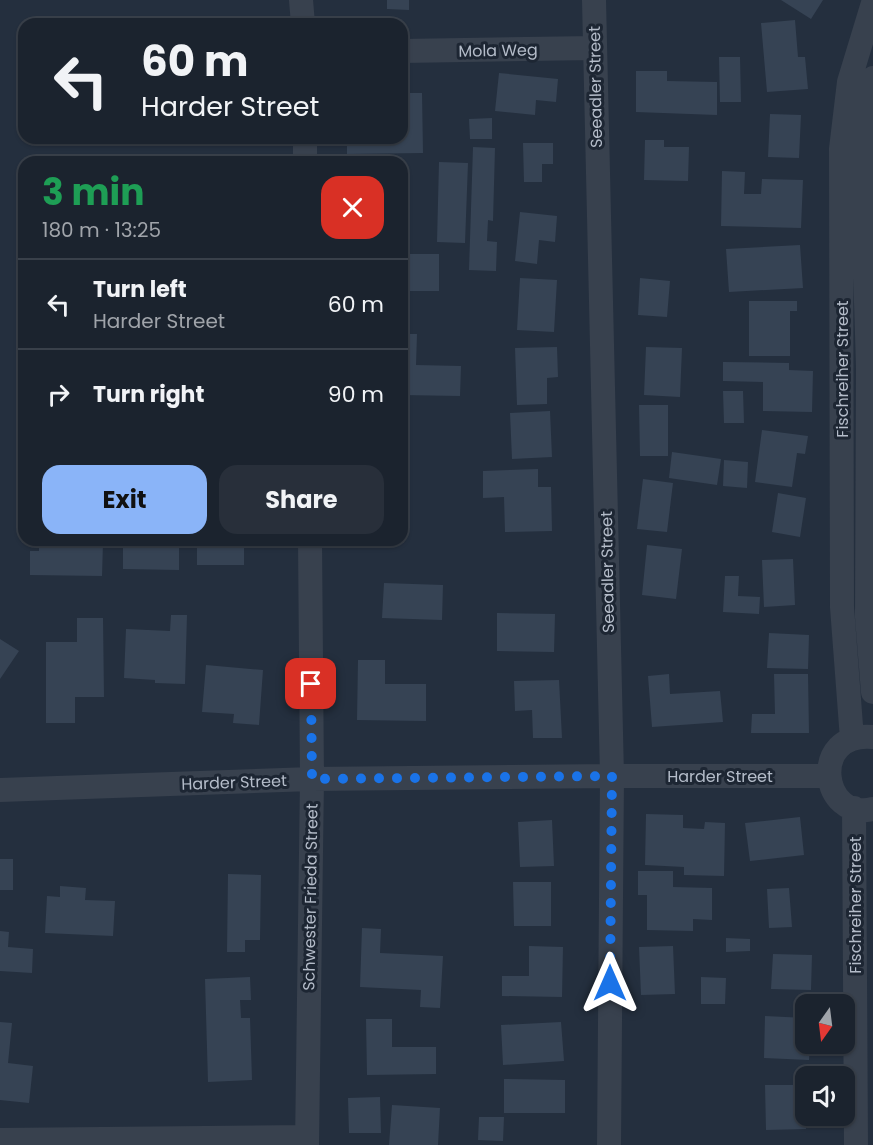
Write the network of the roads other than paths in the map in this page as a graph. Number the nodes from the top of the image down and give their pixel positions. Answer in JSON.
{"nodes":[{"id":1,"x":301,"y":0,"type":"edge"},
{"id":2,"x":594,"y":0,"type":"edge"},
{"id":3,"x":872,"y":7,"type":"edge"},
{"id":4,"x":302,"y":18,"type":"edge"},
{"id":5,"x":594,"y":48,"type":"junction"},
{"id":6,"x":408,"y":51,"type":"edge"},
{"id":7,"x":873,"y":78,"type":"edge"},
{"id":8,"x":842,"y":366,"type":"junction"},
{"id":9,"x":871,"y":367,"type":"edge"},
{"id":10,"x":310,"y":546,"type":"edge"},
{"id":11,"x":870,"y":617,"type":"edge"},
{"id":12,"x":843,"y":618,"type":"junction"},
{"id":13,"x":873,"y":692,"type":"edge"},
{"id":14,"x":863,"y":738,"type":"edge"},
{"id":15,"x":612,"y":776,"type":"junction"},
{"id":16,"x":828,"y":776,"type":"junction"},
{"id":17,"x":312,"y":779,"type":"junction"},
{"id":18,"x":0,"y":790,"type":"edge"},
{"id":19,"x":864,"y":808,"type":"edge"},
{"id":20,"x":0,"y":1140,"type":"edge"},
{"id":21,"x":307,"y":1141,"type":"edge"},
{"id":22,"x":609,"y":1145,"type":"edge"},
{"id":23,"x":856,"y":1145,"type":"edge"}],
"edges":[{"from":1,"to":4,"type":"street"},
{"from":2,"to":5,"type":"street","name":"Seeadler Street"},
{"from":3,"to":8,"type":"street","name":"Fischreiher Street"},
{"from":5,"to":6,"type":"street","name":"Mola Weg"},
{"from":5,"to":15,"type":"street","name":"Seeadler Street"},
{"from":7,"to":9,"type":"street","name":"Fischreiher Street"},
{"from":8,"to":9,"type":"street"},
{"from":8,"to":12,"type":"street","name":"Fischreiher Street"},
{"from":9,"to":11,"type":"street","name":"Fischreiher Street"},
{"from":10,"to":17,"type":"street","name":"Schwester Frieda Street"},
{"from":11,"to":12,"type":"street"},
{"from":11,"to":13,"type":"street","name":"Fischreiher Street"},
{"from":12,"to":14,"type":"street","name":"Fischreiher Street"},
{"from":14,"to":16,"type":"street"},
{"from":15,"to":16,"type":"street","name":"Harder Street"},
{"from":15,"to":17,"type":"street","name":"Harder Street"},
{"from":15,"to":22,"type":"street","name":"Seeadler Street"},
{"from":16,"to":19,"type":"street"},
{"from":17,"to":18,"type":"street","name":"Harder Street"},
{"from":17,"to":21,"type":"street","name":"Schwester Frieda Street"},
{"from":19,"to":23,"type":"street","name":"Fischreiher Street"},
{"from":20,"to":21,"type":"street"}]}
